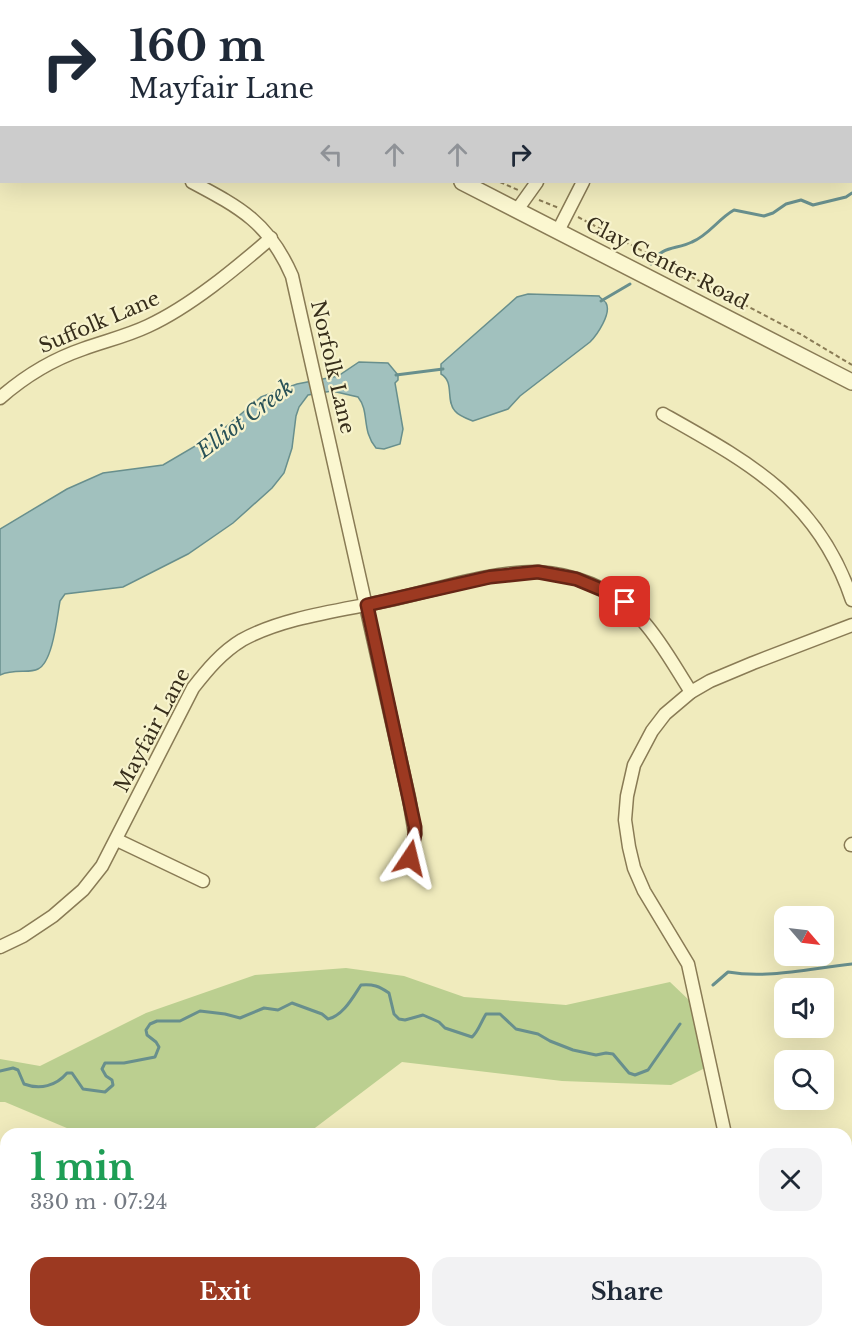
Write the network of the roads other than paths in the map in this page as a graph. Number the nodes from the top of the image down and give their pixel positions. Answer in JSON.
{"nodes":[{"id":1,"x":194,"y":183,"type":"edge"},
{"id":2,"x":464,"y":183,"type":"edge"},
{"id":3,"x":536,"y":183,"type":"edge"},
{"id":4,"x":582,"y":183,"type":"edge"},
{"id":5,"x":517,"y":210,"type":"junction"},
{"id":6,"x":558,"y":231,"type":"junction"},
{"id":7,"x":271,"y":238,"type":"junction"},
{"id":8,"x":852,"y":382,"type":"edge"},
{"id":9,"x":0,"y":398,"type":"edge"},
{"id":10,"x":663,"y":414,"type":"dead end"},
{"id":11,"x":852,"y":600,"type":"edge"},
{"id":12,"x":367,"y":605,"type":"junction"},
{"id":13,"x":852,"y":625,"type":"edge"},
{"id":14,"x":691,"y":692,"type":"junction"},
{"id":15,"x":117,"y":840,"type":"junction"},
{"id":16,"x":410,"y":858,"type":"dead end"},
{"id":17,"x":203,"y":881,"type":"dead end"},
{"id":18,"x":0,"y":947,"type":"edge"},
{"id":19,"x":724,"y":1128,"type":"edge"}],
"edges":[{"from":1,"to":7,"type":"street","name":"Norfolk Lane"},
{"from":2,"to":5,"type":"street","name":"Clay Center Road"},
{"from":3,"to":5,"type":"street"},
{"from":4,"to":6,"type":"street"},
{"from":5,"to":6,"type":"street","name":"Clay Center Road"},
{"from":6,"to":8,"type":"street","name":"Clay Center Road"},
{"from":7,"to":9,"type":"street","name":"Suffolk Lane"},
{"from":7,"to":12,"type":"street","name":"Norfolk Lane"},
{"from":10,"to":11,"type":"street"},
{"from":12,"to":14,"type":"street","name":"Mayfair Lane"},
{"from":12,"to":15,"type":"street","name":"Mayfair Lane"},
{"from":12,"to":16,"type":"street","name":"Norfolk Lane"},
{"from":13,"to":14,"type":"street"},
{"from":14,"to":19,"type":"street"},
{"from":15,"to":17,"type":"street"},
{"from":15,"to":18,"type":"street","name":"Mayfair Lane"}]}
